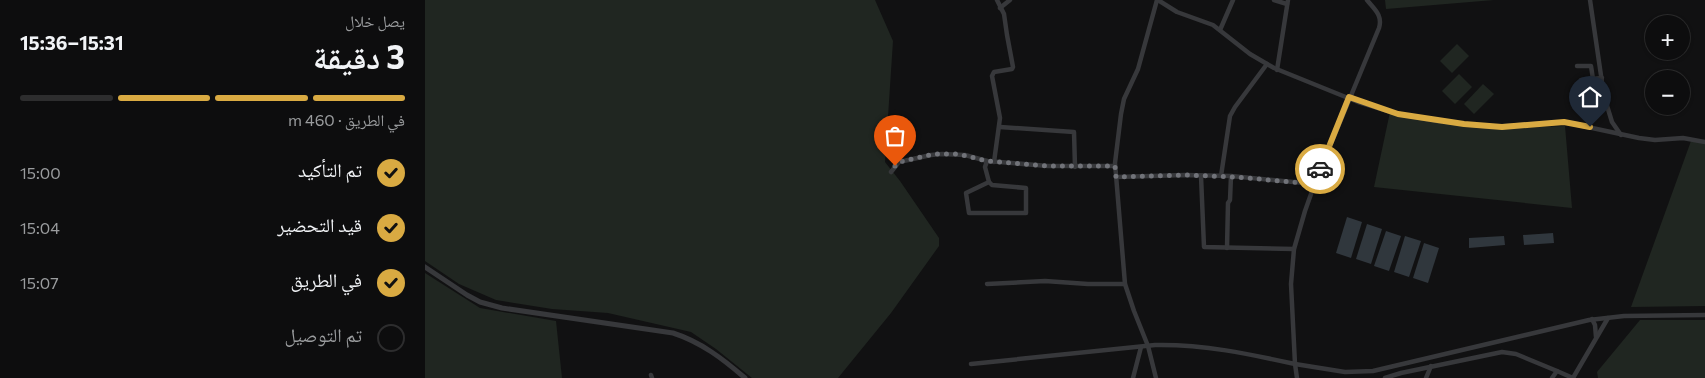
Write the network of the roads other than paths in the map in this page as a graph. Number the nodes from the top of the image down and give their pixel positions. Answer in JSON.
{"nodes":[{"id":1,"x":997,"y":0,"type":"edge"},
{"id":2,"x":1010,"y":0,"type":"edge"},
{"id":3,"x":1157,"y":0,"type":"edge"},
{"id":4,"x":1233,"y":0,"type":"edge"},
{"id":5,"x":1274,"y":0,"type":"edge"},
{"id":6,"x":1367,"y":0,"type":"edge"},
{"id":7,"x":1590,"y":0,"type":"edge"},
{"id":8,"x":1288,"y":2,"type":"edge"},
{"id":9,"x":1001,"y":8,"type":"junction"},
{"id":10,"x":1220,"y":30,"type":"junction"},
{"id":11,"x":1267,"y":64,"type":"junction"},
{"id":12,"x":1577,"y":66,"type":"dead end"},
{"id":13,"x":1277,"y":70,"type":"junction"},
{"id":14,"x":1602,"y":78,"type":"junction"},
{"id":15,"x":1593,"y":79,"type":"junction"},
{"id":16,"x":1581,"y":80,"type":"dead end"},
{"id":17,"x":1349,"y":97,"type":"junction"},
{"id":18,"x":1000,"y":127,"type":"junction"},
{"id":19,"x":1621,"y":135,"type":"junction"},
{"id":20,"x":1705,"y":142,"type":"edge"},
{"id":21,"x":987,"y":161,"type":"junction"},
{"id":22,"x":994,"y":162,"type":"junction"},
{"id":23,"x":1115,"y":166,"type":"junction"},
{"id":24,"x":1075,"y":167,"type":"junction"},
{"id":25,"x":891,"y":172,"type":"dead end"},
{"id":26,"x":1201,"y":176,"type":"junction"},
{"id":27,"x":1221,"y":176,"type":"junction"},
{"id":28,"x":1231,"y":176,"type":"junction"},
{"id":29,"x":1116,"y":177,"type":"junction"},
{"id":30,"x":989,"y":182,"type":"junction"},
{"id":31,"x":1315,"y":184,"type":"junction"},
{"id":32,"x":1227,"y":248,"type":"junction"},
{"id":33,"x":1294,"y":249,"type":"junction"},
{"id":34,"x":425,"y":267,"type":"edge"},
{"id":35,"x":987,"y":284,"type":"dead end"},
{"id":36,"x":1125,"y":284,"type":"junction"},
{"id":37,"x":1705,"y":315,"type":"edge"},
{"id":38,"x":1608,"y":318,"type":"junction"},
{"id":39,"x":1592,"y":319,"type":"junction"},
{"id":40,"x":1596,"y":338,"type":"junction"},
{"id":41,"x":1148,"y":346,"type":"junction"},
{"id":42,"x":1141,"y":347,"type":"junction"},
{"id":43,"x":971,"y":364,"type":"dead end"},
{"id":44,"x":1295,"y":364,"type":"junction"},
{"id":45,"x":1431,"y":366,"type":"junction"},
{"id":46,"x":1557,"y":370,"type":"junction"},
{"id":47,"x":745,"y":378,"type":"edge"},
{"id":48,"x":1133,"y":378,"type":"edge"},
{"id":49,"x":1156,"y":378,"type":"edge"},
{"id":50,"x":1297,"y":378,"type":"edge"},
{"id":51,"x":1385,"y":378,"type":"edge"},
{"id":52,"x":1426,"y":378,"type":"edge"},
{"id":53,"x":1552,"y":378,"type":"edge"},
{"id":54,"x":1573,"y":378,"type":"edge"}],
"edges":[{"from":1,"to":9,"type":"street"},
{"from":2,"to":9,"type":"street"},
{"from":3,"to":10,"type":"street"},
{"from":3,"to":23,"type":"street"},
{"from":4,"to":10,"type":"street"},
{"from":5,"to":8,"type":"street"},
{"from":6,"to":17,"type":"street"},
{"from":7,"to":14,"type":"street"},
{"from":8,"to":13,"type":"street"},
{"from":9,"to":18,"type":"street"},
{"from":10,"to":11,"type":"street"},
{"from":11,"to":13,"type":"street"},
{"from":11,"to":27,"type":"street"},
{"from":12,"to":15,"type":"street"},
{"from":13,"to":17,"type":"street"},
{"from":14,"to":15,"type":"street"},
{"from":14,"to":19,"type":"street"},
{"from":15,"to":16,"type":"street"},
{"from":17,"to":19,"type":"street"},
{"from":17,"to":31,"type":"street"},
{"from":18,"to":22,"type":"street"},
{"from":18,"to":24,"type":"street"},
{"from":19,"to":20,"type":"street"},
{"from":21,"to":22,"type":"street"},
{"from":21,"to":25,"type":"street"},
{"from":21,"to":30,"type":"street"},
{"from":22,"to":24,"type":"street"},
{"from":23,"to":24,"type":"street"},
{"from":23,"to":29,"type":"street"},
{"from":26,"to":27,"type":"street"},
{"from":26,"to":29,"type":"street"},
{"from":26,"to":32,"type":"street"},
{"from":27,"to":28,"type":"street"},
{"from":28,"to":31,"type":"street"},
{"from":28,"to":32,"type":"street"},
{"from":29,"to":36,"type":"street"},
{"from":30,"to":30,"type":"street"},
{"from":31,"to":33,"type":"street"},
{"from":32,"to":33,"type":"street"},
{"from":33,"to":44,"type":"street"},
{"from":34,"to":47,"type":"street"},
{"from":35,"to":36,"type":"street"},
{"from":36,"to":41,"type":"street"},
{"from":37,"to":38,"type":"street"},
{"from":38,"to":39,"type":"street"},
{"from":38,"to":40,"type":"street"},
{"from":39,"to":40,"type":"street"},
{"from":39,"to":44,"type":"street"},
{"from":40,"to":54,"type":"street"},
{"from":41,"to":42,"type":"street"},
{"from":41,"to":44,"type":"street"},
{"from":41,"to":49,"type":"street"},
{"from":42,"to":43,"type":"street"},
{"from":42,"to":48,"type":"street"},
{"from":44,"to":50,"type":"street"},
{"from":45,"to":46,"type":"street"},
{"from":45,"to":51,"type":"street"},
{"from":45,"to":52,"type":"street"},
{"from":46,"to":53,"type":"street"},
{"from":46,"to":54,"type":"street"}]}
